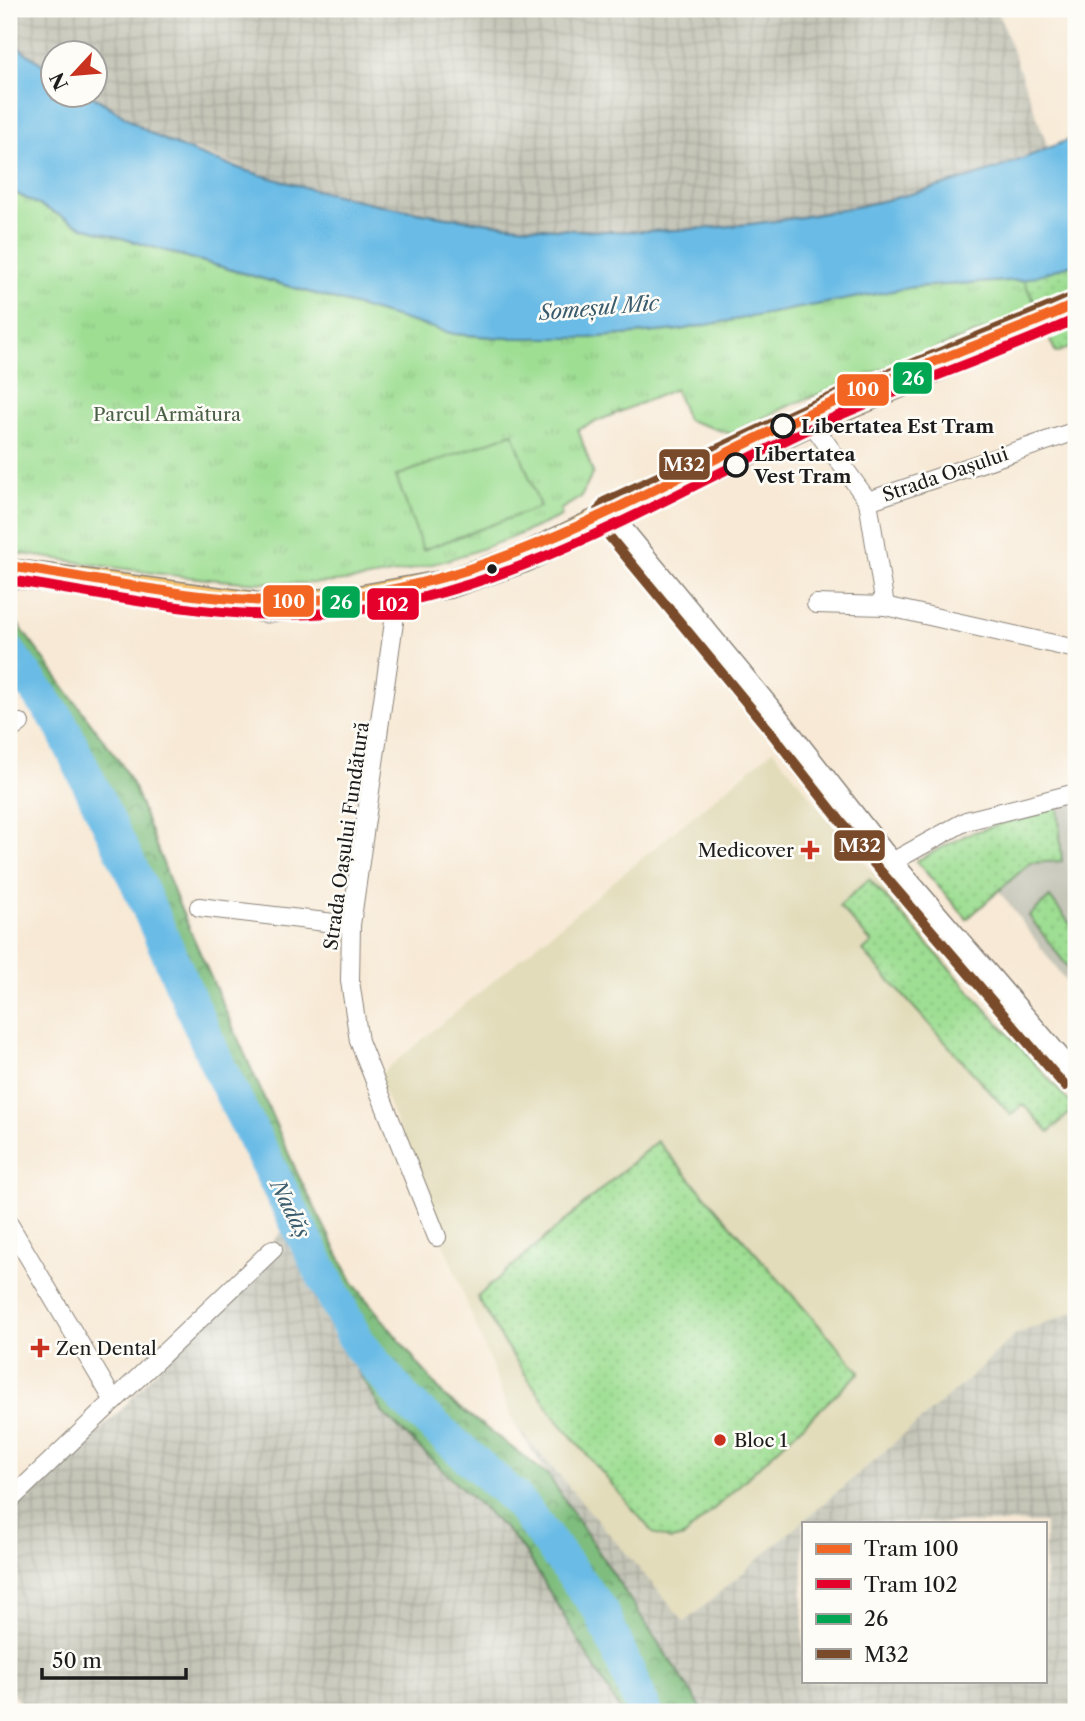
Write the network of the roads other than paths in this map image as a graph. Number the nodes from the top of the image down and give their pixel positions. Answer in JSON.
{"nodes":[{"id":1,"x":1075,"y":311,"type":"edge"},
{"id":2,"x":810,"y":421,"type":"junction"},
{"id":3,"x":1076,"y":431,"type":"edge"},
{"id":4,"x":868,"y":501,"type":"junction"},
{"id":5,"x":613,"y":519,"type":"junction"},
{"id":6,"x":12,"y":573,"type":"edge"},
{"id":7,"x":398,"y":594,"type":"junction"},
{"id":8,"x":816,"y":604,"type":"dead end"},
{"id":9,"x":885,"y":606,"type":"junction"},
{"id":10,"x":1076,"y":649,"type":"edge"},
{"id":11,"x":1076,"y":793,"type":"edge"},
{"id":12,"x":891,"y":862,"type":"junction"},
{"id":13,"x":200,"y":907,"type":"dead end"},
{"id":14,"x":351,"y":925,"type":"junction"},
{"id":15,"x":1076,"y":1077,"type":"edge"},
{"id":16,"x":9,"y":1224,"type":"edge"},
{"id":17,"x":437,"y":1237,"type":"dead end"},
{"id":18,"x":273,"y":1249,"type":"dead end"},
{"id":19,"x":114,"y":1401,"type":"junction"},
{"id":20,"x":9,"y":1501,"type":"edge"}],
"edges":[{"from":1,"to":2,"type":"main road"},
{"from":2,"to":4,"type":"street","name":"Strada Oașului"},
{"from":2,"to":5,"type":"main road"},
{"from":3,"to":4,"type":"street","name":"Strada Oașului"},
{"from":4,"to":9,"type":"street"},
{"from":5,"to":7,"type":"main road"},
{"from":5,"to":12,"type":"street"},
{"from":6,"to":7,"type":"main road"},
{"from":7,"to":14,"type":"street","name":"Strada Oașului Fundătură"},
{"from":8,"to":9,"type":"street"},
{"from":9,"to":10,"type":"street"},
{"from":11,"to":12,"type":"street"},
{"from":12,"to":15,"type":"street"},
{"from":13,"to":14,"type":"street"},
{"from":14,"to":17,"type":"street","name":"Strada Oașului Fundătură"},
{"from":16,"to":19,"type":"street"},
{"from":18,"to":19,"type":"street"},
{"from":19,"to":20,"type":"street"}]}
